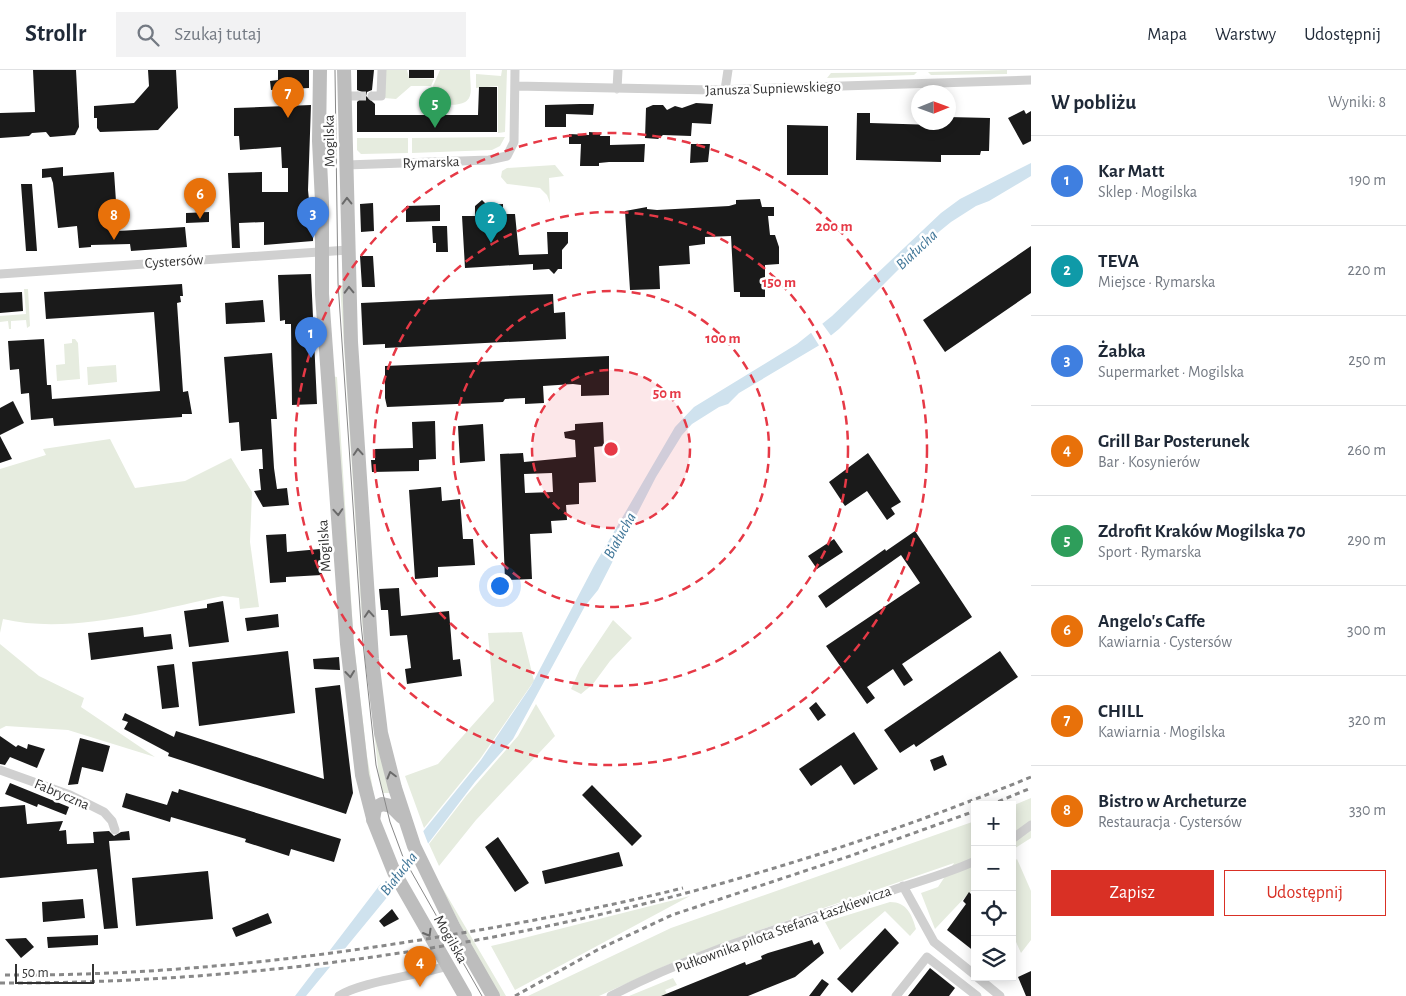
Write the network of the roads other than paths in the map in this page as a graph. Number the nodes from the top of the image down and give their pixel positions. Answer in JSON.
{"nodes":[{"id":1,"x":320,"y":70,"type":"edge"},
{"id":2,"x":344,"y":70,"type":"edge"},
{"id":3,"x":382,"y":70,"type":"edge"},
{"id":4,"x":515,"y":70,"type":"edge"},
{"id":5,"x":618,"y":70,"type":"edge"},
{"id":6,"x":728,"y":70,"type":"edge"},
{"id":7,"x":1031,"y":80,"type":"edge"},
{"id":8,"x":515,"y":86,"type":"junction"},
{"id":9,"x":616,"y":89,"type":"junction"},
{"id":10,"x":725,"y":90,"type":"junction"},
{"id":11,"x":372,"y":96,"type":"dead end"},
{"id":12,"x":346,"y":165,"type":"junction"},
{"id":13,"x":348,"y":250,"type":"junction"},
{"id":14,"x":322,"y":253,"type":"junction"},
{"id":15,"x":0,"y":274,"type":"edge"},
{"id":16,"x":0,"y":770,"type":"edge"},
{"id":17,"x":374,"y":822,"type":"junction"},
{"id":18,"x":405,"y":823,"type":"junction"},
{"id":19,"x":1031,"y":825,"type":"edge"},
{"id":20,"x":115,"y":830,"type":"dead end"},
{"id":21,"x":1016,"y":836,"type":"edge"},
{"id":22,"x":971,"y":863,"type":"edge"},
{"id":23,"x":903,"y":886,"type":"junction"},
{"id":24,"x":448,"y":966,"type":"junction"},
{"id":25,"x":971,"y":972,"type":"edge"},
{"id":26,"x":982,"y":981,"type":"edge"},
{"id":27,"x":339,"y":996,"type":"edge"},
{"id":28,"x":465,"y":996,"type":"edge"},
{"id":29,"x":493,"y":996,"type":"edge"},
{"id":30,"x":611,"y":996,"type":"edge"},
{"id":31,"x":896,"y":996,"type":"edge"},
{"id":32,"x":976,"y":996,"type":"edge"},
{"id":33,"x":999,"y":996,"type":"edge"}],
"edges":[{"from":1,"to":14,"type":"main road","name":"Mogilska"},
{"from":2,"to":12,"type":"main road","name":"Mogilska"},
{"from":3,"to":11,"type":"street"},
{"from":4,"to":8,"type":"street"},
{"from":5,"to":9,"type":"street"},
{"from":6,"to":10,"type":"street"},
{"from":7,"to":10,"type":"street","name":"Janusza Supniewskiego"},
{"from":8,"to":9,"type":"street","name":"Janusza Supniewskiego"},
{"from":8,"to":12,"type":"street","name":"Rymarska"},
{"from":9,"to":10,"type":"street","name":"Janusza Supniewskiego"},
{"from":13,"to":12,"type":"main road","name":"Mogilska","one_way":true},
{"from":13,"to":14,"type":"street","name":"Cystersów"},
{"from":18,"to":13,"type":"main road","name":"Mogilska","one_way":true},
{"from":14,"to":15,"type":"street","name":"Cystersów"},
{"from":14,"to":17,"type":"main road","name":"Mogilska","one_way":true},
{"from":16,"to":20,"type":"street","name":"Fabryczna"},
{"from":17,"to":18,"type":"main road"},
{"from":17,"to":24,"type":"main road","name":"Mogilska","one_way":true},
{"from":18,"to":29,"type":"main road","name":"Mogilska"},
{"from":19,"to":21,"type":"street"},
{"from":22,"to":23,"type":"street"},
{"from":23,"to":25,"type":"street","name":"Pułkownika pilota Stefana Łaszkiewicza"},
{"from":23,"to":30,"type":"street","name":"Pułkownika pilota Stefana Łaszkiewicza"},
{"from":24,"to":27,"type":"street"},
{"from":24,"to":28,"type":"main road","name":"Mogilska"},
{"from":26,"to":33,"type":"street","name":"Pułkownika pilota Stefana Łaszkiewicza"},
{"from":31,"to":32,"type":"street"}]}
